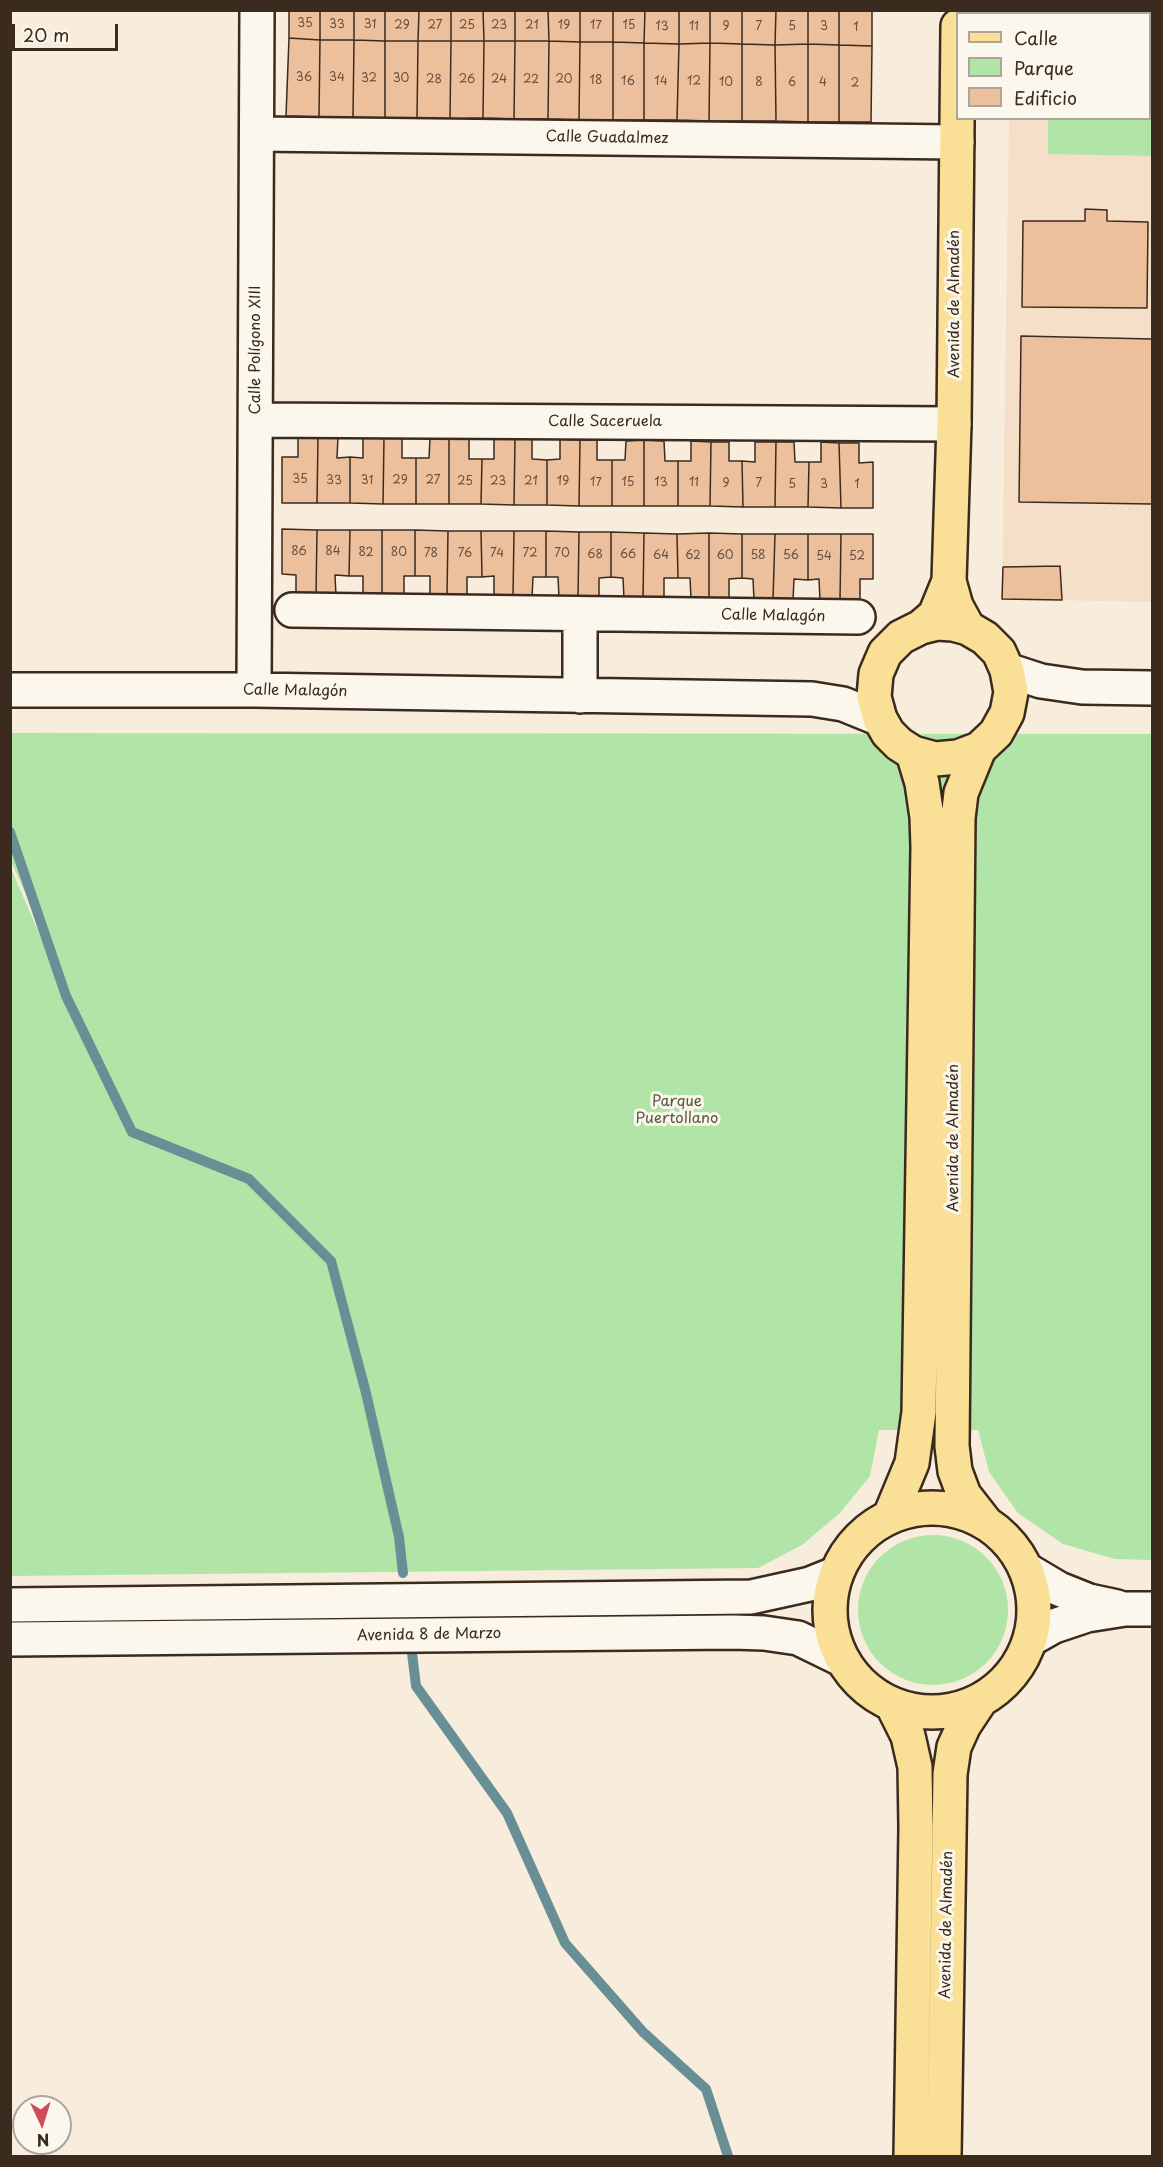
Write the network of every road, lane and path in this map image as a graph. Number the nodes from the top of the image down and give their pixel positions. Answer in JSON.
{"nodes":[{"id":1,"x":257,"y":10,"type":"edge"},
{"id":2,"x":957,"y":120,"type":"edge"},
{"id":3,"x":257,"y":134,"type":"junction"},
{"id":4,"x":957,"y":142,"type":"junction"},
{"id":5,"x":256,"y":420,"type":"junction"},
{"id":6,"x":954,"y":424,"type":"junction"},
{"id":7,"x":949,"y":581,"type":"junction"},
{"id":8,"x":292,"y":610,"type":"dead end"},
{"id":9,"x":580,"y":614,"type":"junction"},
{"id":10,"x":858,"y":617,"type":"dead end"},
{"id":11,"x":921,"y":627,"type":"junction"},
{"id":12,"x":968,"y":628,"type":"junction"},
{"id":13,"x":1007,"y":670,"type":"junction"},
{"id":14,"x":876,"y":674,"type":"junction"},
{"id":15,"x":1082,"y":687,"type":"junction"},
{"id":16,"x":1152,"y":688,"type":"edge"},
{"id":17,"x":10,"y":690,"type":"edge"},
{"id":18,"x":254,"y":690,"type":"junction"},
{"id":19,"x":580,"y":696,"type":"junction"},
{"id":20,"x":812,"y":699,"type":"junction"},
{"id":21,"x":1007,"y":713,"type":"junction"},
{"id":22,"x":880,"y":719,"type":"junction"},
{"id":23,"x":979,"y":749,"type":"junction"},
{"id":24,"x":913,"y":753,"type":"junction"},
{"id":25,"x":890,"y":1516,"type":"junction"},
{"id":26,"x":986,"y":1522,"type":"junction"},
{"id":27,"x":1027,"y":1570,"type":"junction"},
{"id":28,"x":836,"y":1574,"type":"junction"},
{"id":29,"x":10,"y":1605,"type":"edge"},
{"id":30,"x":1139,"y":1609,"type":"edge"},
{"id":31,"x":10,"y":1639,"type":"edge"},
{"id":32,"x":1031,"y":1639,"type":"junction"},
{"id":33,"x":842,"y":1659,"type":"junction"},
{"id":34,"x":980,"y":1701,"type":"junction"},
{"id":35,"x":892,"y":1704,"type":"junction"},
{"id":36,"x":911,"y":2157,"type":"edge"},
{"id":37,"x":944,"y":2157,"type":"edge"}],
"edges":[{"from":1,"to":3,"type":"street","name":"Calle Polígono XIII"},
{"from":2,"to":4,"type":"main road","name":"Avenida de Almadén"},
{"from":3,"to":4,"type":"street","name":"Calle Guadalmez"},
{"from":3,"to":5,"type":"street","name":"Calle Polígono XIII"},
{"from":4,"to":6,"type":"main road","name":"Avenida de Almadén"},
{"from":5,"to":6,"type":"street","name":"Calle Saceruela"},
{"from":5,"to":18,"type":"street","name":"Calle Polígono XIII"},
{"from":6,"to":7,"type":"main road","name":"Avenida de Almadén"},
{"from":7,"to":11,"type":"main road","name":"Avenida de Almadén"},
{"from":7,"to":12,"type":"main road","name":"Avenida de Almadén"},
{"from":8,"to":9,"type":"street","name":"Calle Malagón"},
{"from":9,"to":10,"type":"street","name":"Calle Malagón"},
{"from":9,"to":19,"type":"street"},
{"from":11,"to":12,"type":"main road","name":"Avenida de Almadén"},
{"from":11,"to":14,"type":"main road","name":"Avenida de Almadén"},
{"from":12,"to":13,"type":"main road","name":"Avenida de Almadén"},
{"from":13,"to":15,"type":"street"},
{"from":13,"to":21,"type":"main road","name":"Avenida de Almadén"},
{"from":14,"to":20,"type":"street","name":"Calle Malagón"},
{"from":14,"to":22,"type":"main road","name":"Avenida de Almadén"},
{"from":15,"to":16,"type":"street"},
{"from":15,"to":21,"type":"street"},
{"from":17,"to":18,"type":"street","name":"Calle Malagón"},
{"from":18,"to":19,"type":"street","name":"Calle Malagón"},
{"from":19,"to":20,"type":"street","name":"Calle Malagón"},
{"from":20,"to":22,"type":"street","name":"Calle Malagón"},
{"from":21,"to":23,"type":"main road","name":"Avenida de Almadén"},
{"from":22,"to":24,"type":"main road","name":"Avenida de Almadén"},
{"from":23,"to":24,"type":"main road","name":"Avenida de Almadén"},
{"from":23,"to":26,"type":"main road","name":"Avenida de Almadén"},
{"from":24,"to":25,"type":"main road","name":"Avenida de Almadén"},
{"from":25,"to":26,"type":"main road"},
{"from":25,"to":28,"type":"main road"},
{"from":26,"to":27,"type":"main road"},
{"from":27,"to":30,"type":"street"},
{"from":27,"to":32,"type":"main road"},
{"from":28,"to":29,"type":"street"},
{"from":28,"to":33,"type":"main road"},
{"from":30,"to":32,"type":"street"},
{"from":31,"to":33,"type":"street","name":"Avenida 8 de Marzo"},
{"from":32,"to":34,"type":"main road"},
{"from":33,"to":35,"type":"main road"},
{"from":34,"to":35,"type":"main road"},
{"from":34,"to":37,"type":"main road","name":"Avenida de Almadén"},
{"from":35,"to":36,"type":"main road"}]}
